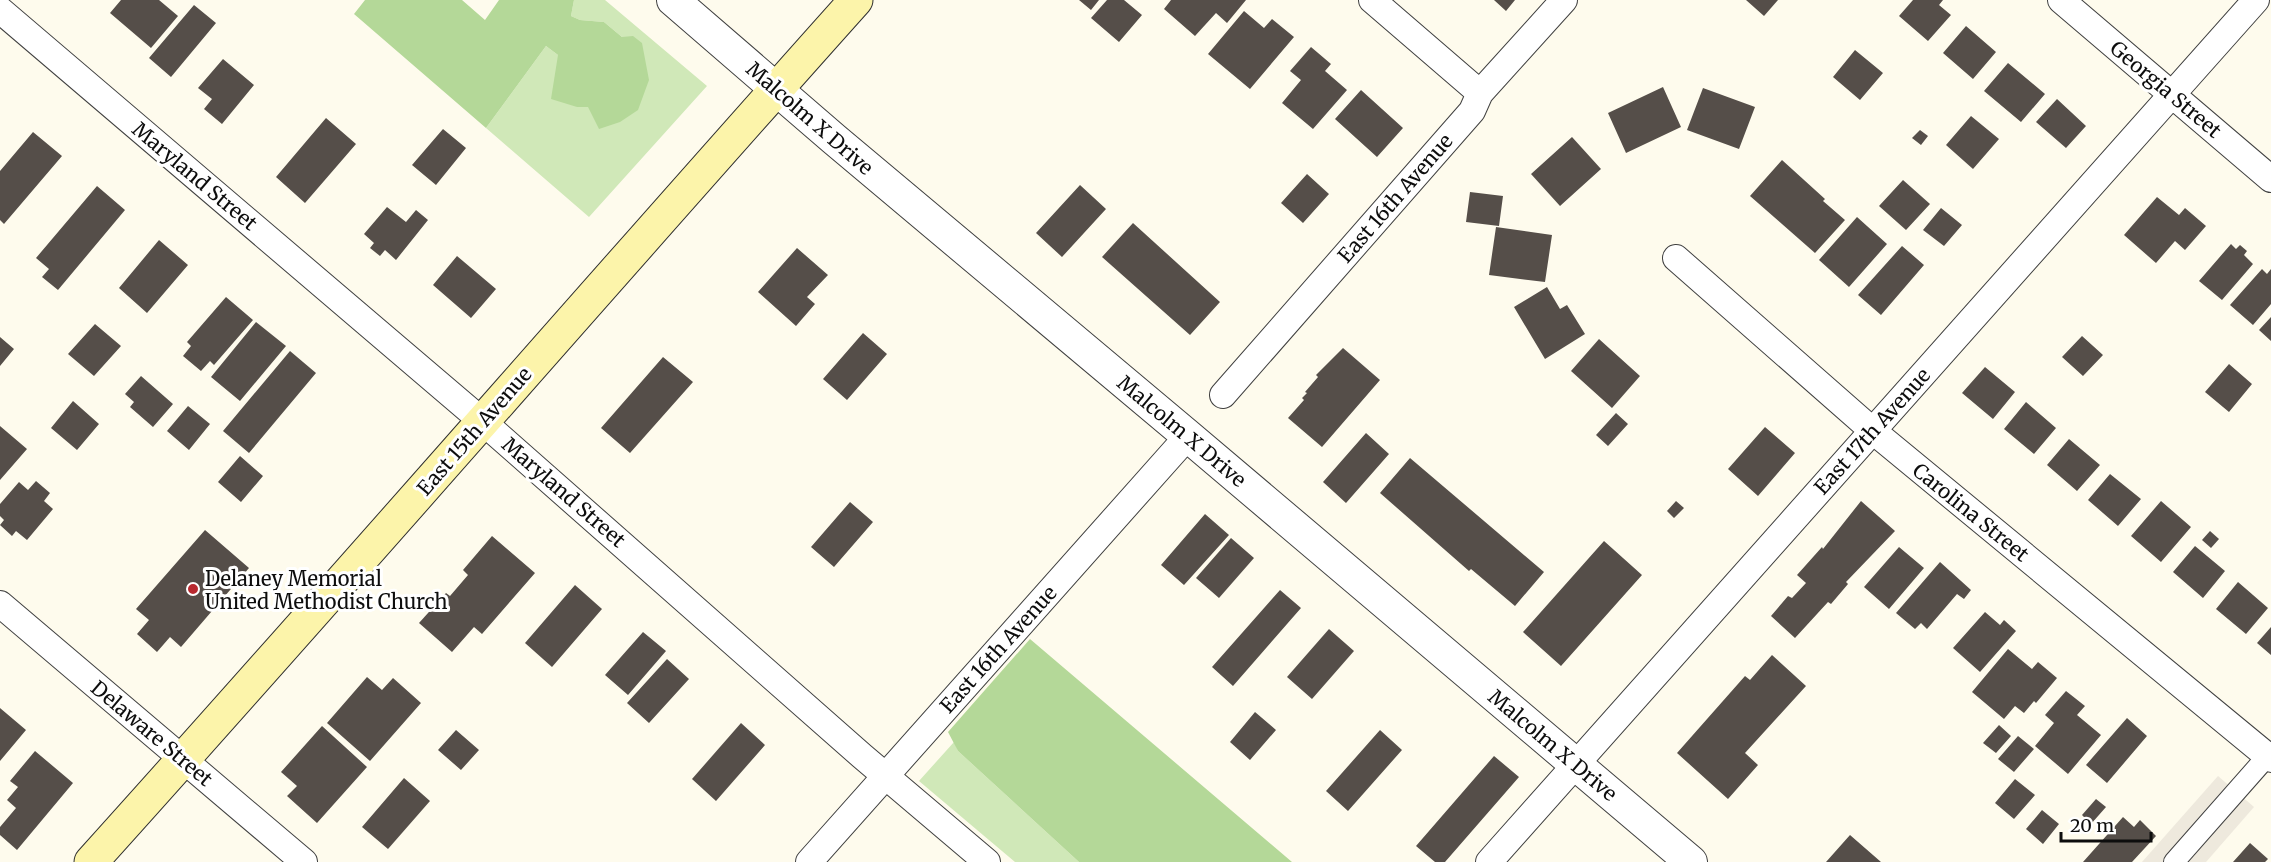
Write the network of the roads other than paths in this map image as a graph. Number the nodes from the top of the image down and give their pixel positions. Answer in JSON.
{"nodes":[{"id":1,"x":673,"y":0,"type":"edge"},
{"id":2,"x":856,"y":0,"type":"edge"},
{"id":3,"x":1372,"y":0,"type":"edge"},
{"id":4,"x":1564,"y":0,"type":"edge"},
{"id":5,"x":2061,"y":0,"type":"edge"},
{"id":6,"x":2256,"y":0,"type":"edge"},
{"id":7,"x":0,"y":10,"type":"edge"},
{"id":8,"x":776,"y":89,"type":"junction"},
{"id":9,"x":1480,"y":93,"type":"junction"},
{"id":10,"x":2172,"y":94,"type":"junction"},
{"id":11,"x":2271,"y":179,"type":"edge"},
{"id":12,"x":1676,"y":258,"type":"dead end"},
{"id":13,"x":1223,"y":395,"type":"dead end"},
{"id":14,"x":482,"y":421,"type":"junction"},
{"id":15,"x":1873,"y":431,"type":"junction"},
{"id":16,"x":1188,"y":436,"type":"junction"},
{"id":17,"x":0,"y":604,"type":"edge"},
{"id":18,"x":2270,"y":755,"type":"edge"},
{"id":19,"x":183,"y":759,"type":"junction"},
{"id":20,"x":1576,"y":764,"type":"junction"},
{"id":21,"x":885,"y":776,"type":"junction"},
{"id":22,"x":90,"y":862,"type":"edge"},
{"id":23,"x":304,"y":862,"type":"edge"},
{"id":24,"x":809,"y":862,"type":"edge"},
{"id":25,"x":987,"y":862,"type":"edge"},
{"id":26,"x":1489,"y":862,"type":"edge"},
{"id":27,"x":1691,"y":862,"type":"edge"},
{"id":28,"x":2174,"y":862,"type":"edge"}],
"edges":[{"from":1,"to":8,"type":"street","name":"Malcolm X Drive"},
{"from":2,"to":8,"type":"main road","name":"East 15th Avenue"},
{"from":3,"to":9,"type":"street"},
{"from":4,"to":9,"type":"street","name":"East 16th Avenue"},
{"from":5,"to":10,"type":"street","name":"Georgia Street"},
{"from":6,"to":10,"type":"street","name":"East 17th Avenue"},
{"from":7,"to":14,"type":"street","name":"Maryland Street"},
{"from":8,"to":14,"type":"main road","name":"East 15th Avenue"},
{"from":8,"to":16,"type":"street","name":"Malcolm X Drive"},
{"from":9,"to":13,"type":"street","name":"East 16th Avenue"},
{"from":10,"to":11,"type":"street","name":"Georgia Street"},
{"from":10,"to":15,"type":"street","name":"East 17th Avenue"},
{"from":12,"to":15,"type":"street","name":"Carolina Street"},
{"from":14,"to":19,"type":"main road","name":"East 15th Avenue"},
{"from":14,"to":21,"type":"street","name":"Maryland Street"},
{"from":15,"to":18,"type":"street","name":"Carolina Street"},
{"from":15,"to":20,"type":"street","name":"East 17th Avenue"},
{"from":16,"to":20,"type":"street","name":"Malcolm X Drive"},
{"from":16,"to":21,"type":"street","name":"East 16th Avenue"},
{"from":17,"to":19,"type":"street","name":"Delaware Street"},
{"from":18,"to":28,"type":"street"},
{"from":19,"to":22,"type":"main road","name":"East 15th Avenue"},
{"from":19,"to":23,"type":"street","name":"Delaware Street"},
{"from":20,"to":26,"type":"street","name":"East 17th Avenue"},
{"from":20,"to":27,"type":"street","name":"Malcolm X Drive"},
{"from":21,"to":24,"type":"street","name":"East 16th Avenue"},
{"from":21,"to":25,"type":"street","name":"Maryland Street"}]}
